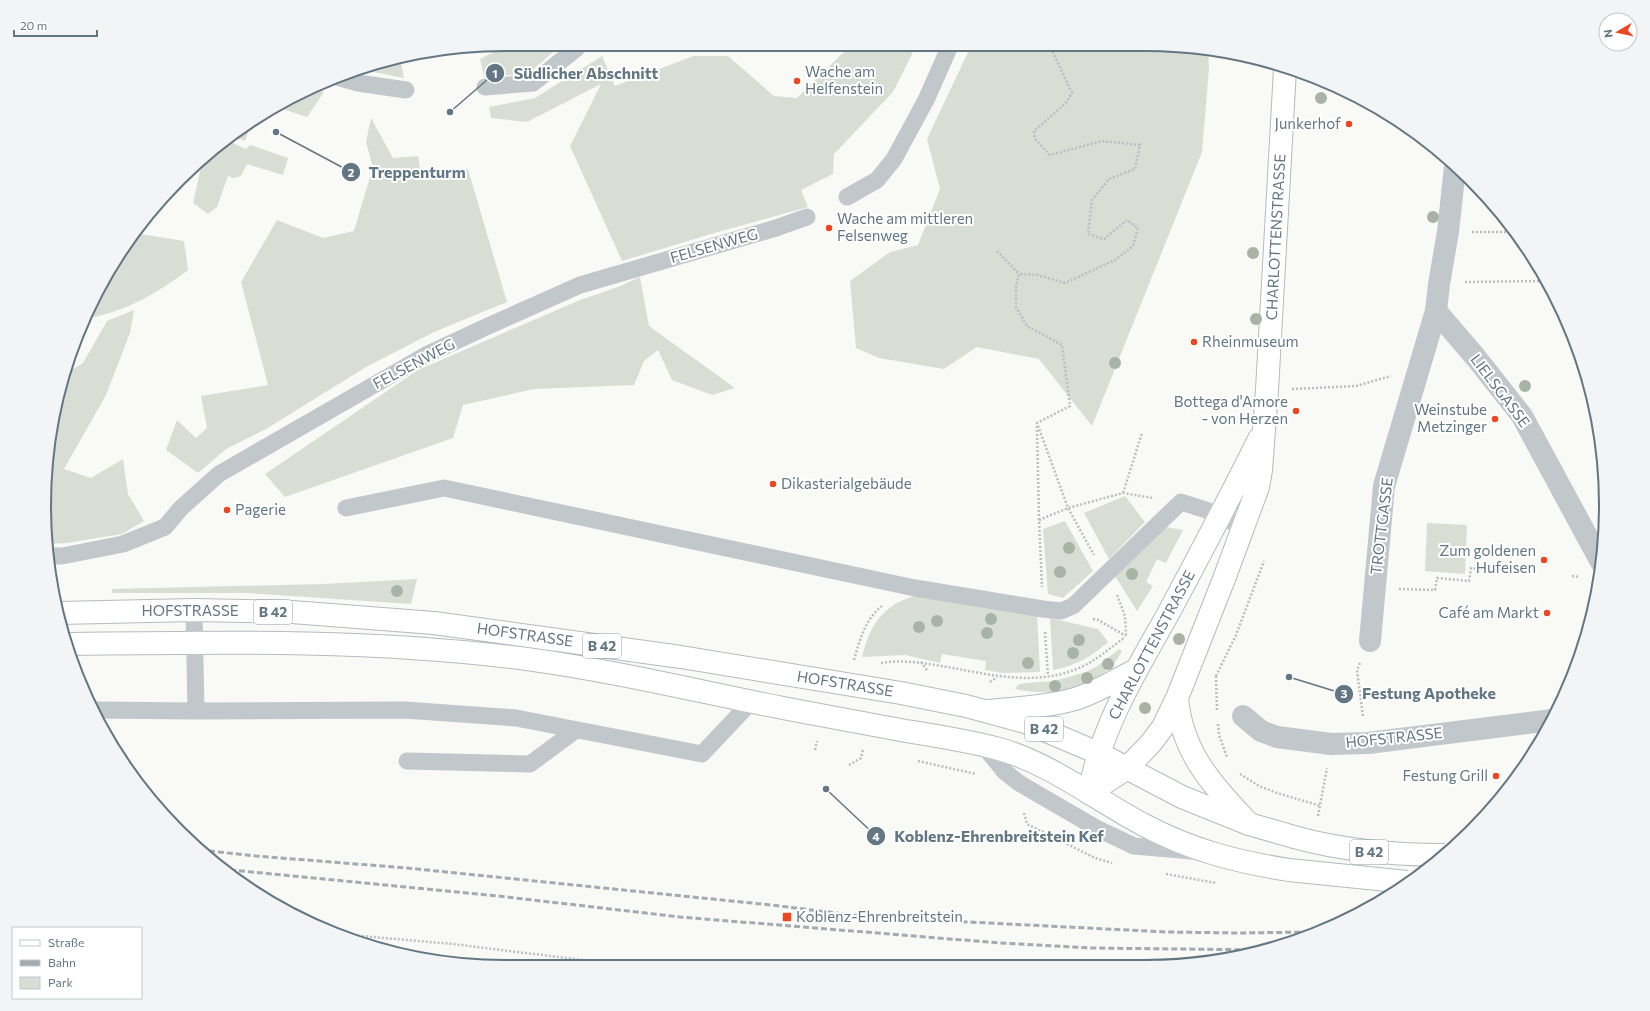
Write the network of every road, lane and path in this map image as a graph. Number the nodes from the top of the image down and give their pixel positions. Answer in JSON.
{"nodes":[{"id":1,"x":573,"y":51,"type":"edge"},
{"id":2,"x":948,"y":51,"type":"edge"},
{"id":3,"x":1052,"y":51,"type":"edge"},
{"id":4,"x":1288,"y":74,"type":"edge"},
{"id":5,"x":347,"y":80,"type":"edge"},
{"id":6,"x":485,"y":87,"type":"dead end"},
{"id":7,"x":406,"y":90,"type":"dead end"},
{"id":8,"x":1454,"y":173,"type":"edge"},
{"id":9,"x":847,"y":197,"type":"dead end"},
{"id":10,"x":807,"y":217,"type":"dead end"},
{"id":11,"x":1448,"y":232,"type":"junction"},
{"id":12,"x":1507,"y":232,"type":"edge"},
{"id":13,"x":997,"y":251,"type":"dead end"},
{"id":14,"x":1019,"y":274,"type":"junction"},
{"id":15,"x":1540,"y":281,"type":"edge"},
{"id":16,"x":1439,"y":284,"type":"junction"},
{"id":17,"x":1436,"y":311,"type":"junction"},
{"id":18,"x":1419,"y":367,"type":"junction"},
{"id":19,"x":1267,"y":390,"type":"junction"},
{"id":20,"x":1037,"y":423,"type":"junction"},
{"id":21,"x":1264,"y":429,"type":"junction"},
{"id":22,"x":1142,"y":433,"type":"dead end"},
{"id":23,"x":1123,"y":492,"type":"junction"},
{"id":24,"x":1181,"y":502,"type":"junction"},
{"id":25,"x":346,"y":508,"type":"dead end"},
{"id":26,"x":1068,"y":508,"type":"junction"},
{"id":27,"x":1221,"y":516,"type":"junction"},
{"id":28,"x":1039,"y":520,"type":"junction"},
{"id":29,"x":1244,"y":527,"type":"junction"},
{"id":30,"x":1596,"y":553,"type":"edge"},
{"id":31,"x":54,"y":556,"type":"edge"},
{"id":32,"x":1258,"y":565,"type":"dead end"},
{"id":33,"x":1512,"y":572,"type":"dead end"},
{"id":34,"x":915,"y":588,"type":"junction"},
{"id":35,"x":1375,"y":588,"type":"junction"},
{"id":36,"x":1043,"y":609,"type":"junction"},
{"id":37,"x":194,"y":610,"type":"junction"},
{"id":38,"x":64,"y":613,"type":"edge"},
{"id":39,"x":1232,"y":630,"type":"dead end"},
{"id":40,"x":1236,"y":635,"type":"junction"},
{"id":41,"x":1126,"y":636,"type":"dead end"},
{"id":42,"x":1370,"y":641,"type":"joint"},
{"id":43,"x":194,"y":642,"type":"junction"},
{"id":44,"x":72,"y":644,"type":"edge"},
{"id":45,"x":920,"y":662,"type":"junction"},
{"id":46,"x":876,"y":663,"type":"dead end"},
{"id":47,"x":852,"y":666,"type":"dead end"},
{"id":48,"x":927,"y":670,"type":"dead end"},
{"id":49,"x":1136,"y":670,"type":"junction"},
{"id":50,"x":1048,"y":676,"type":"junction"},
{"id":51,"x":997,"y":677,"type":"junction"},
{"id":52,"x":990,"y":682,"type":"dead end"},
{"id":53,"x":1177,"y":698,"type":"junction"},
{"id":54,"x":751,"y":702,"type":"junction"},
{"id":55,"x":100,"y":710,"type":"edge"},
{"id":56,"x":196,"y":711,"type":"junction"},
{"id":57,"x":988,"y":711,"type":"junction"},
{"id":58,"x":1217,"y":716,"type":"dead end"},
{"id":59,"x":1243,"y":716,"type":"dead end"},
{"id":60,"x":1544,"y":721,"type":"edge"},
{"id":61,"x":1218,"y":723,"type":"dead end"},
{"id":62,"x":576,"y":730,"type":"junction"},
{"id":63,"x":1368,"y":743,"type":"junction"},
{"id":64,"x":983,"y":745,"type":"junction"},
{"id":65,"x":863,"y":749,"type":"dead end"},
{"id":66,"x":1098,"y":753,"type":"junction"},
{"id":67,"x":408,"y":761,"type":"dead end"},
{"id":68,"x":1229,"y":761,"type":"dead end"},
{"id":69,"x":849,"y":765,"type":"dead end"},
{"id":70,"x":1126,"y":769,"type":"junction"},
{"id":71,"x":1239,"y":773,"type":"dead end"},
{"id":72,"x":1326,"y":773,"type":"dead end"},
{"id":73,"x":1089,"y":793,"type":"junction"},
{"id":74,"x":1249,"y":824,"type":"junction"},
{"id":75,"x":1209,"y":853,"type":"junction"},
{"id":76,"x":1434,"y":855,"type":"edge"},
{"id":77,"x":1399,"y":881,"type":"edge"},
{"id":78,"x":358,"y":936,"type":"edge"},
{"id":79,"x":583,"y":960,"type":"edge"}],
"edges":[{"from":1,"to":6,"type":"lane"},
{"from":2,"to":9,"type":"lane"},
{"from":3,"to":14,"type":"path"},
{"from":4,"to":19,"type":"main road","name":"CHARLOTTENSTRASSE"},
{"from":5,"to":7,"type":"lane"},
{"from":8,"to":11,"type":"street","name":"TROTTGASSE"},
{"from":10,"to":31,"type":"lane","name":"FELSENWEG"},
{"from":11,"to":12,"type":"path"},
{"from":11,"to":16,"type":"street","name":"TROTTGASSE"},
{"from":13,"to":14,"type":"path"},
{"from":14,"to":20,"type":"path"},
{"from":15,"to":16,"type":"path"},
{"from":16,"to":17,"type":"street","name":"TROTTGASSE"},
{"from":17,"to":18,"type":"street","name":"TROTTGASSE"},
{"from":17,"to":30,"type":"street","name":"LIELSGASSE"},
{"from":18,"to":19,"type":"path"},
{"from":18,"to":35,"type":"street","name":"TROTTGASSE"},
{"from":19,"to":21,"type":"main road","name":"CHARLOTTENSTRASSE"},
{"from":20,"to":26,"type":"path"},
{"from":20,"to":28,"type":"path"},
{"from":21,"to":27,"type":"main road","name":"CHARLOTTENSTRASSE"},
{"from":21,"to":29,"type":"main road","name":"CHARLOTTENSTRASSE"},
{"from":22,"to":23,"type":"path"},
{"from":23,"to":24,"type":"path"},
{"from":23,"to":26,"type":"path"},
{"from":24,"to":27,"type":"lane"},
{"from":24,"to":36,"type":"lane"},
{"from":25,"to":34,"type":"lane"},
{"from":26,"to":28,"type":"path"},
{"from":27,"to":29,"type":"lane"},
{"from":27,"to":49,"type":"main road","name":"CHARLOTTENSTRASSE"},
{"from":28,"to":36,"type":"path"},
{"from":29,"to":53,"type":"main road","name":"CHARLOTTENSTRASSE"},
{"from":32,"to":40,"type":"path"},
{"from":33,"to":35,"type":"path"},
{"from":34,"to":36,"type":"lane"},
{"from":34,"to":47,"type":"path"},
{"from":35,"to":42,"type":"street","name":"TROTTGASSE"},
{"from":36,"to":50,"type":"path"},
{"from":37,"to":38,"type":"main road","name":"HOFSTRASSE","number":"B 42"},
{"from":37,"to":43,"type":"lane"},
{"from":37,"to":57,"type":"main road","name":"HOFSTRASSE","number":"B 42"},
{"from":39,"to":40,"type":"path"},
{"from":40,"to":58,"type":"path"},
{"from":41,"to":50,"type":"path"},
{"from":42,"to":63,"type":"path"},
{"from":43,"to":44,"type":"main road","name":"HOFSTRASSE","number":"B 42"},
{"from":43,"to":54,"type":"main road","name":"HOFSTRASSE","number":"B 42"},
{"from":43,"to":56,"type":"lane"},
{"from":45,"to":46,"type":"path"},
{"from":45,"to":48,"type":"path"},
{"from":45,"to":51,"type":"path"},
{"from":49,"to":57,"type":"main road"},
{"from":49,"to":66,"type":"main road","name":"CHARLOTTENSTRASSE"},
{"from":50,"to":51,"type":"path"},
{"from":51,"to":52,"type":"path"},
{"from":53,"to":70,"type":"main road","name":"CHARLOTTENSTRASSE"},
{"from":53,"to":74,"type":"main road"},
{"from":54,"to":62,"type":"lane"},
{"from":54,"to":64,"type":"main road","name":"HOFSTRASSE","number":"B 42"},
{"from":55,"to":56,"type":"lane"},
{"from":56,"to":62,"type":"lane"},
{"from":57,"to":66,"type":"main road","name":"HOFSTRASSE","number":"B 42"},
{"from":59,"to":63,"type":"street","name":"HOFSTRASSE"},
{"from":60,"to":63,"type":"street","name":"HOFSTRASSE"},
{"from":61,"to":68,"type":"path"},
{"from":62,"to":67,"type":"lane"},
{"from":64,"to":73,"type":"main road","name":"HOFSTRASSE","number":"B 42"},
{"from":64,"to":75,"type":"lane"},
{"from":65,"to":69,"type":"path"},
{"from":66,"to":70,"type":"main road","number":"B 42"},
{"from":66,"to":73,"type":"main road","name":"CHARLOTTENSTRASSE"},
{"from":70,"to":73,"type":"main road","name":"CHARLOTTENSTRASSE"},
{"from":70,"to":74,"type":"main road","number":"B 42"},
{"from":71,"to":72,"type":"path"},
{"from":73,"to":75,"type":"main road","number":"B 42"},
{"from":74,"to":76,"type":"main road","number":"B 42","bridge":true},
{"from":75,"to":77,"type":"main road","number":"B 42","bridge":true},
{"from":78,"to":79,"type":"path"}]}
